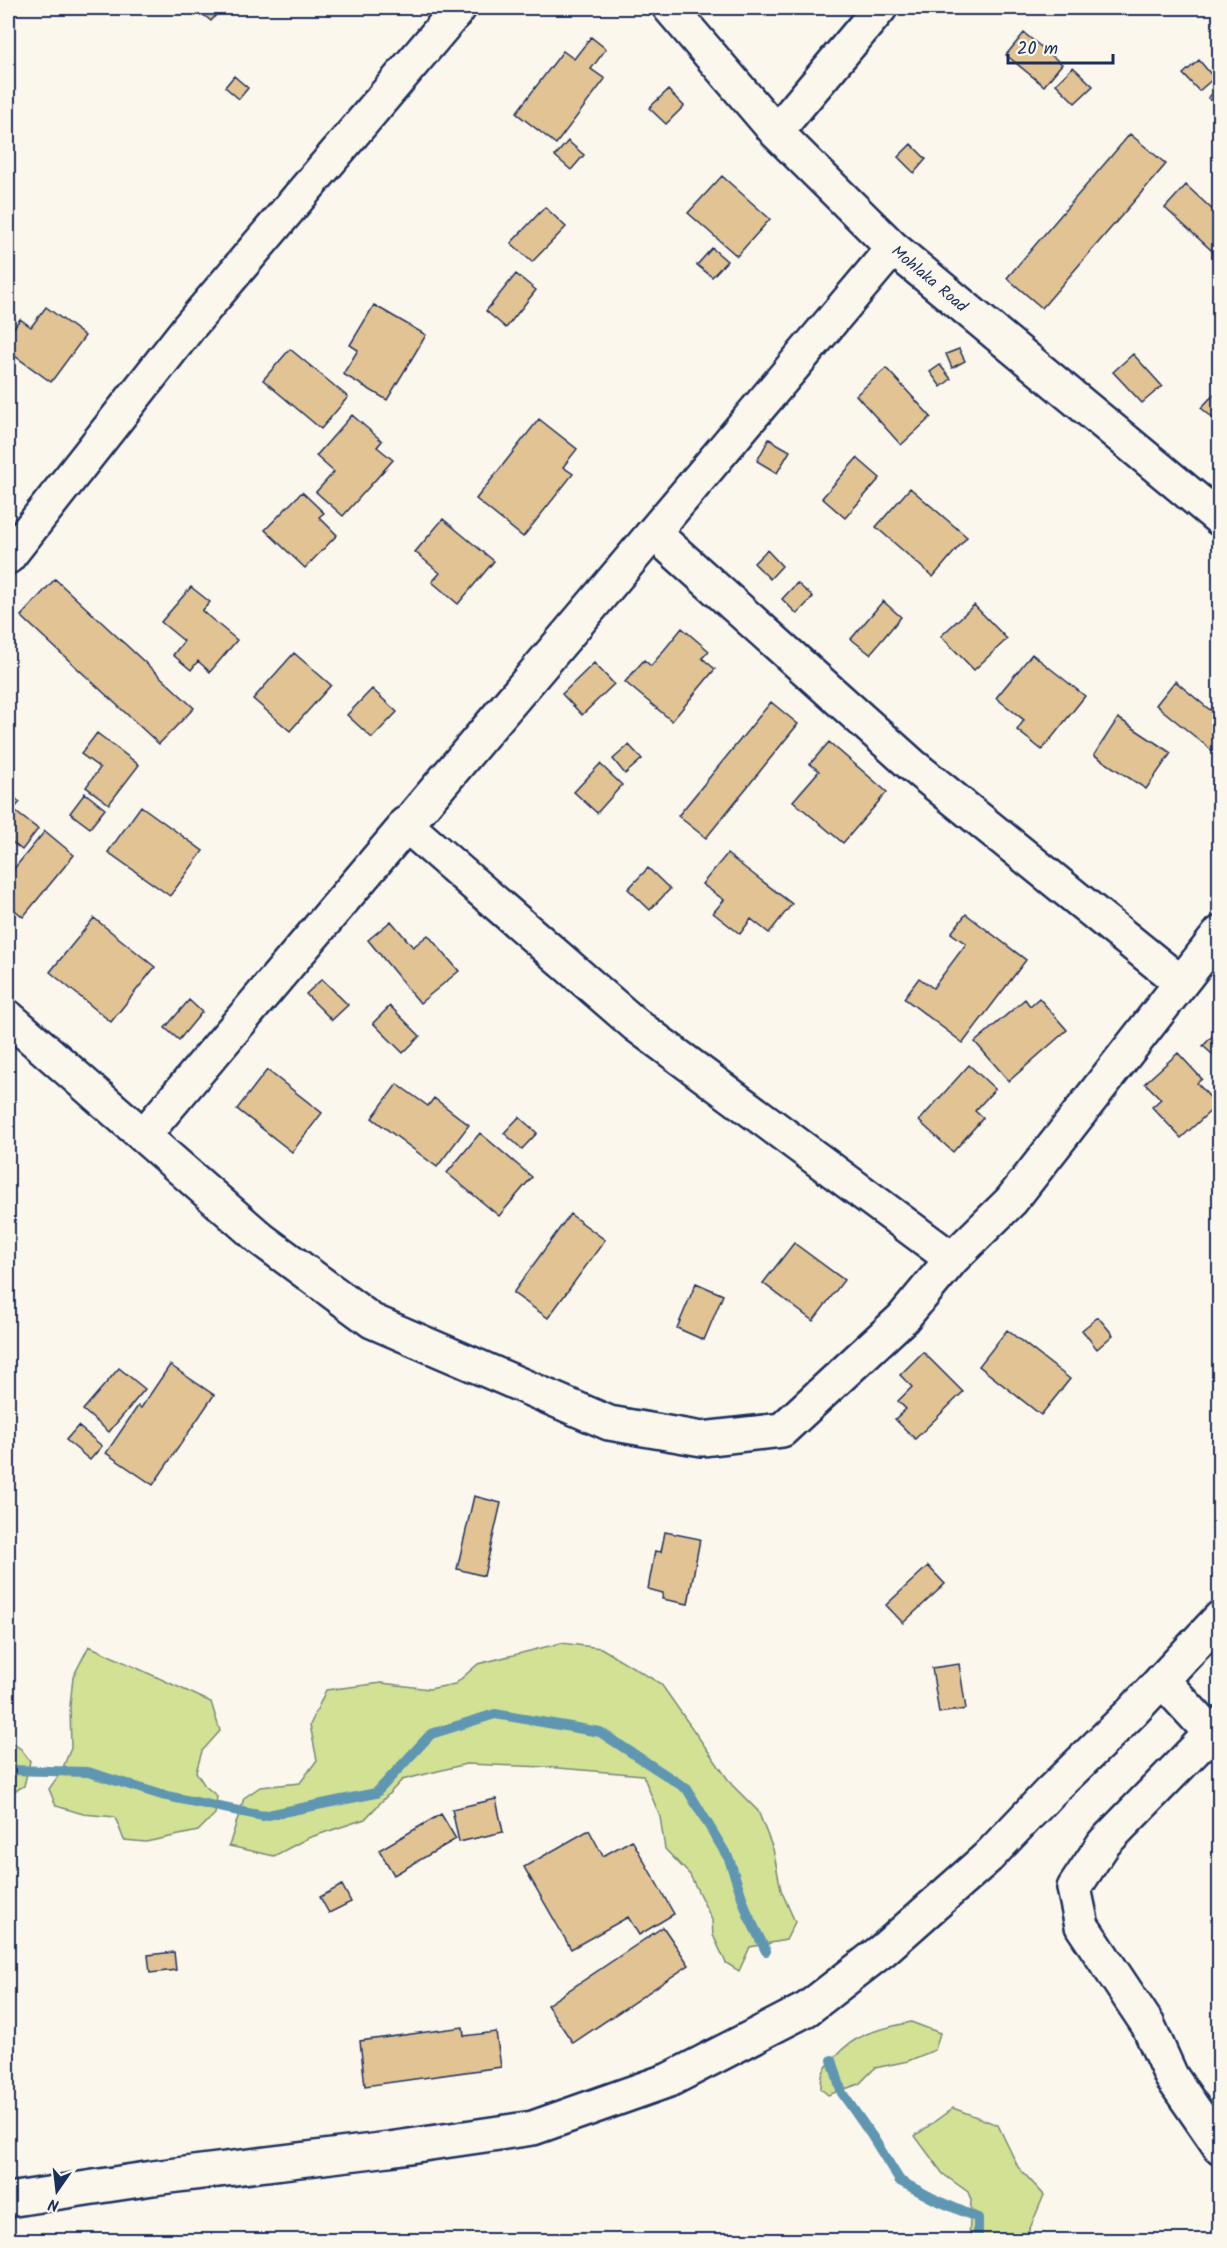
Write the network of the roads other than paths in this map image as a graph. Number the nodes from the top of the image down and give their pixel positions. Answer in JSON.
{"nodes":[{"id":1,"x":459,"y":8,"type":"edge"},
{"id":2,"x":670,"y":8,"type":"edge"},
{"id":3,"x":880,"y":8,"type":"edge"},
{"id":4,"x":776,"y":132,"type":"junction"},
{"id":5,"x":893,"y":248,"type":"junction"},
{"id":6,"x":1215,"y":506,"type":"edge"},
{"id":7,"x":655,"y":534,"type":"junction"},
{"id":8,"x":13,"y":539,"type":"edge"},
{"id":9,"x":405,"y":824,"type":"junction"},
{"id":10,"x":1220,"y":933,"type":"edge"},
{"id":11,"x":1180,"y":982,"type":"junction"},
{"id":12,"x":8,"y":1017,"type":"edge"},
{"id":13,"x":144,"y":1135,"type":"junction"},
{"id":14,"x":952,"y":1259,"type":"junction"},
{"id":15,"x":1220,"y":1618,"type":"edge"},
{"id":16,"x":1162,"y":1680,"type":"junction"},
{"id":17,"x":1215,"y":1728,"type":"edge"},
{"id":18,"x":1220,"y":2147,"type":"edge"},
{"id":19,"x":8,"y":2200,"type":"edge"}],
"edges":[{"from":1,"to":8,"type":"street"},
{"from":2,"to":4,"type":"street","name":"Mohlaka Road"},
{"from":3,"to":4,"type":"street"},
{"from":4,"to":5,"type":"street","name":"Mohlaka Road"},
{"from":5,"to":6,"type":"street","name":"Mohlaka Road"},
{"from":5,"to":7,"type":"street"},
{"from":7,"to":9,"type":"street"},
{"from":7,"to":11,"type":"street"},
{"from":9,"to":13,"type":"street"},
{"from":9,"to":14,"type":"street"},
{"from":10,"to":11,"type":"street"},
{"from":11,"to":14,"type":"street"},
{"from":12,"to":13,"type":"street"},
{"from":13,"to":14,"type":"street"},
{"from":15,"to":16,"type":"street"},
{"from":16,"to":17,"type":"street"},
{"from":16,"to":19,"type":"street"},
{"from":17,"to":18,"type":"street"}]}
